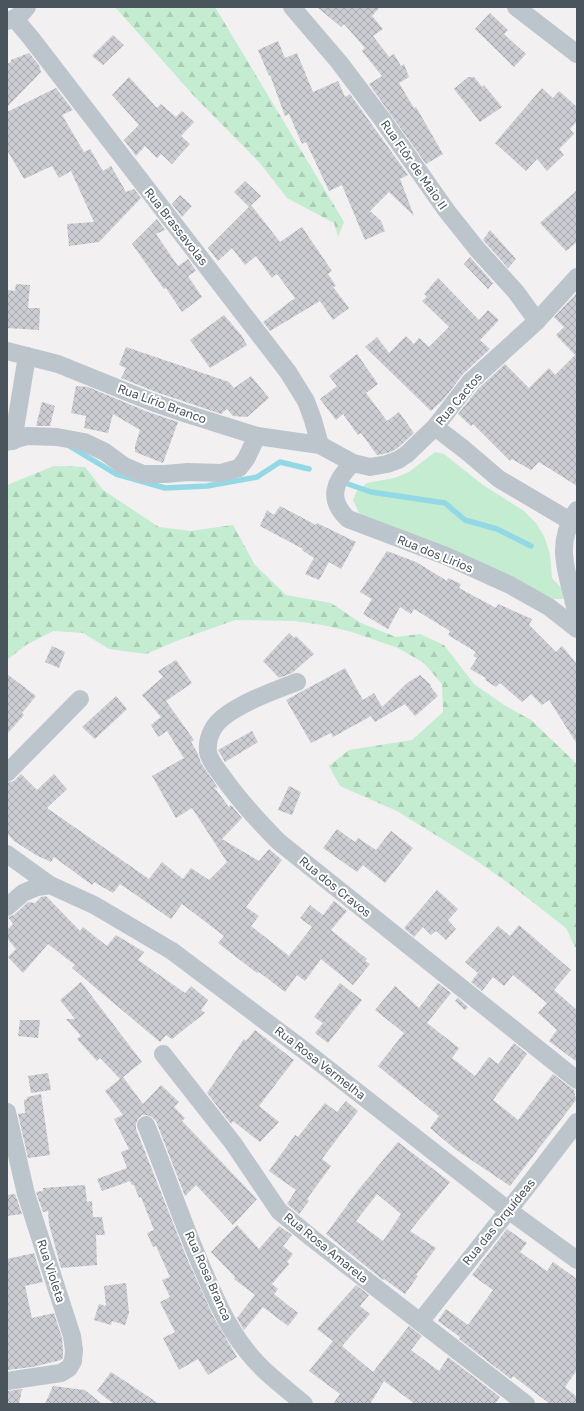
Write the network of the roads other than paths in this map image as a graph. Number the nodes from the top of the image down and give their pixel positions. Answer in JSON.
{"nodes":[{"id":1,"x":292,"y":7,"type":"edge"},
{"id":2,"x":516,"y":7,"type":"edge"},
{"id":3,"x":16,"y":16,"type":"edge"},
{"id":4,"x":577,"y":54,"type":"edge"},
{"id":5,"x":577,"y":277,"type":"edge"},
{"id":6,"x":537,"y":321,"type":"junction"},
{"id":7,"x":7,"y":350,"type":"edge"},
{"id":8,"x":27,"y":356,"type":"junction"},
{"id":9,"x":435,"y":427,"type":"junction"},
{"id":10,"x":257,"y":436,"type":"junction"},
{"id":11,"x":10,"y":442,"type":"edge"},
{"id":12,"x":320,"y":445,"type":"junction"},
{"id":13,"x":353,"y":463,"type":"junction"},
{"id":14,"x":575,"y":519,"type":"edge"},
{"id":15,"x":577,"y":618,"type":"edge"},
{"id":16,"x":577,"y":629,"type":"edge"},
{"id":17,"x":297,"y":682,"type":"dead end"},
{"id":18,"x":80,"y":699,"type":"dead end"},
{"id":19,"x":7,"y":773,"type":"edge"},
{"id":20,"x":7,"y":854,"type":"edge"},
{"id":21,"x":50,"y":885,"type":"junction"},
{"id":22,"x":7,"y":907,"type":"edge"},
{"id":23,"x":163,"y":1054,"type":"dead end"},
{"id":24,"x":577,"y":1080,"type":"edge"},
{"id":25,"x":7,"y":1112,"type":"edge"},
{"id":26,"x":577,"y":1122,"type":"edge"},
{"id":27,"x":146,"y":1125,"type":"dead end"},
{"id":28,"x":508,"y":1210,"type":"junction"},
{"id":29,"x":577,"y":1260,"type":"edge"},
{"id":30,"x":420,"y":1322,"type":"junction"},
{"id":31,"x":7,"y":1381,"type":"edge"},
{"id":32,"x":304,"y":1404,"type":"edge"},
{"id":33,"x":526,"y":1404,"type":"edge"}],
"edges":[{"from":1,"to":6,"type":"street","name":"Rua Flôr de Maio II"},
{"from":2,"to":4,"type":"street"},
{"from":3,"to":12,"type":"street","name":"Rua Brassavolas"},
{"from":5,"to":6,"type":"street","name":"Rua Cactos"},
{"from":6,"to":9,"type":"street","name":"Rua Cactos"},
{"from":7,"to":8,"type":"street","name":"Rua Lírio Branco"},
{"from":8,"to":10,"type":"street","name":"Rua Lírio Branco"},
{"from":8,"to":11,"type":"street"},
{"from":9,"to":13,"type":"street","name":"Rua Cactos"},
{"from":9,"to":14,"type":"street"},
{"from":10,"to":11,"type":"street"},
{"from":10,"to":12,"type":"street","name":"Rua Lírio Branco"},
{"from":12,"to":13,"type":"street","name":"Rua Cactos"},
{"from":13,"to":16,"type":"street","name":"Rua dos Lirios"},
{"from":14,"to":15,"type":"street"},
{"from":17,"to":24,"type":"street","name":"Rua dos Cravos"},
{"from":18,"to":19,"type":"street"},
{"from":20,"to":21,"type":"street","name":"Rua Rosa Vermelha"},
{"from":21,"to":22,"type":"street"},
{"from":21,"to":28,"type":"street","name":"Rua Rosa Vermelha"},
{"from":23,"to":30,"type":"street","name":"Rua Rosa Amarela"},
{"from":25,"to":31,"type":"street","name":"Rua Violeta"},
{"from":26,"to":28,"type":"street","name":"Rua das Orquídeas"},
{"from":27,"to":32,"type":"street","name":"Rua Rosa Branca"},
{"from":28,"to":29,"type":"street","name":"Rua Rosa Vermelha"},
{"from":28,"to":30,"type":"street","name":"Rua das Orquídeas"},
{"from":30,"to":33,"type":"street","name":"Rua Rosa Amarela"}]}
